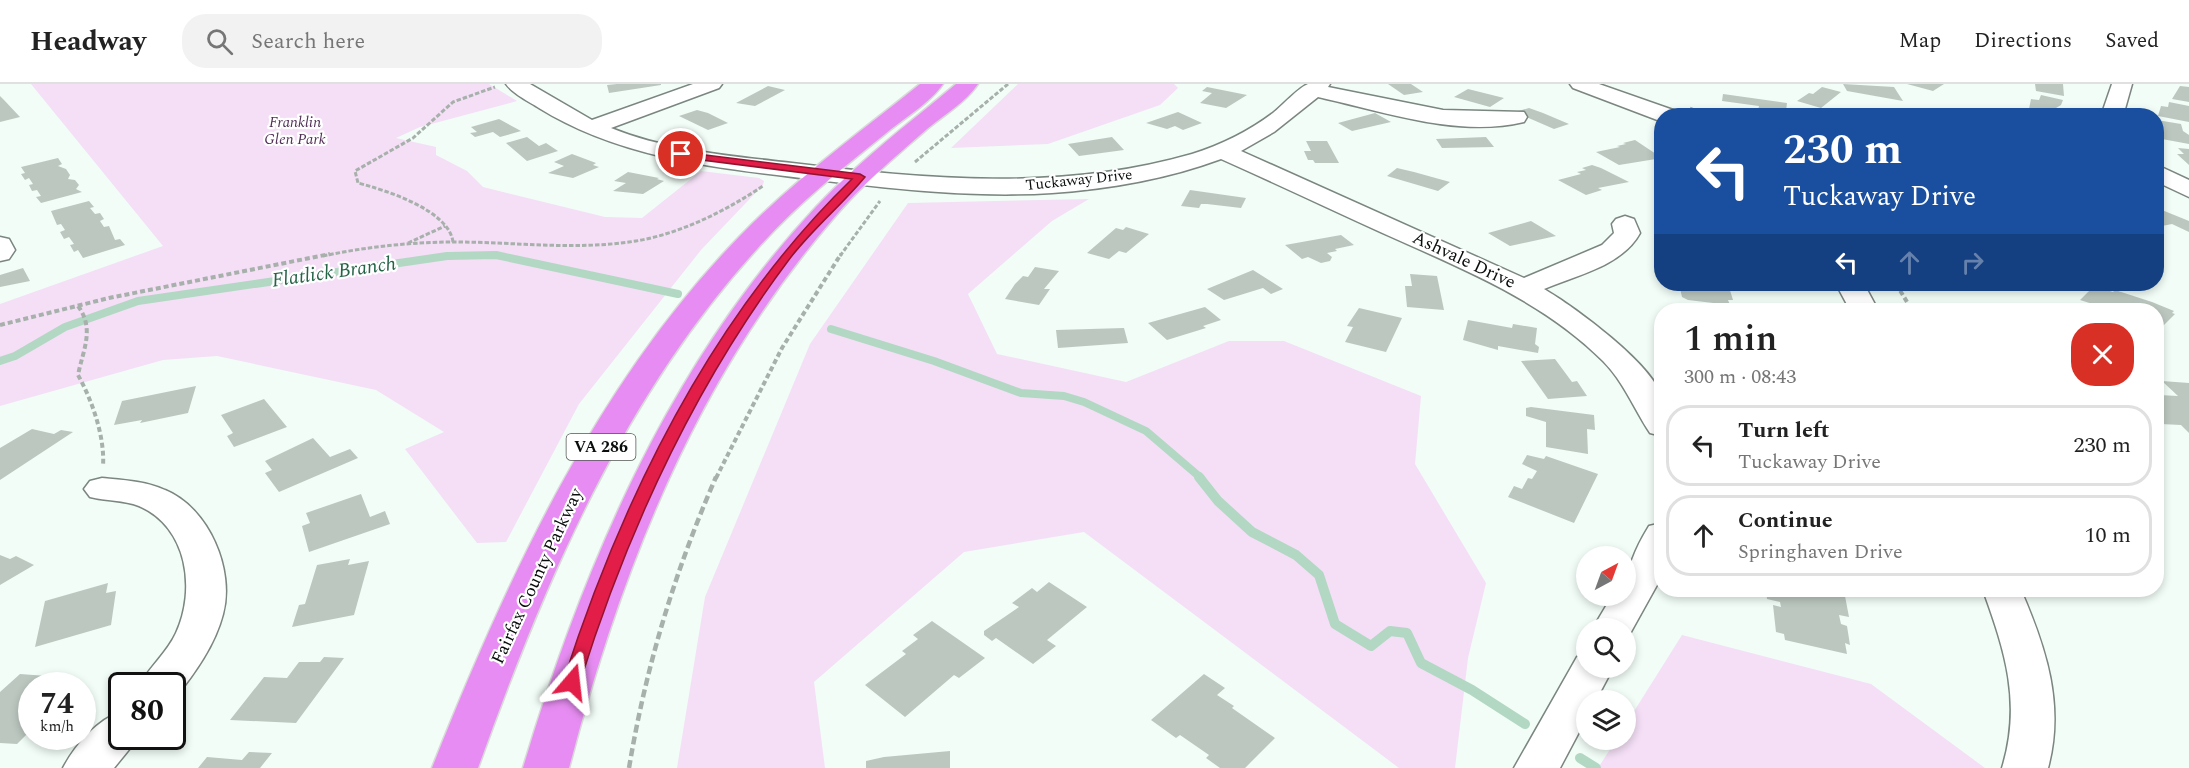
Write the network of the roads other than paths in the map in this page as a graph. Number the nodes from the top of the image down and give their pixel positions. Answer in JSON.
{"nodes":[{"id":1,"x":712,"y":84,"type":"edge"},
{"id":2,"x":933,"y":84,"type":"edge"},
{"id":3,"x":968,"y":84,"type":"edge"},
{"id":4,"x":1580,"y":84,"type":"edge"},
{"id":5,"x":2122,"y":84,"type":"edge"},
{"id":6,"x":507,"y":85,"type":"edge"},
{"id":7,"x":1317,"y":87,"type":"edge"},
{"id":8,"x":2114,"y":108,"type":"edge"},
{"id":9,"x":1654,"y":111,"type":"edge"},
{"id":10,"x":1516,"y":117,"type":"dead end"},
{"id":11,"x":590,"y":128,"type":"junction"},
{"id":12,"x":1222,"y":151,"type":"junction"},
{"id":13,"x":822,"y":174,"type":"junction"},
{"id":14,"x":2164,"y":176,"type":"edge"},
{"id":15,"x":860,"y":177,"type":"junction"},
{"id":16,"x":2189,"y":190,"type":"edge"},
{"id":17,"x":1625,"y":224,"type":"dead end"},
{"id":18,"x":0,"y":245,"type":"edge"},
{"id":19,"x":0,"y":253,"type":"edge"},
{"id":20,"x":1524,"y":288,"type":"junction"},
{"id":21,"x":1654,"y":411,"type":"edge"},
{"id":22,"x":102,"y":489,"type":"road end"},
{"id":23,"x":1654,"y":557,"type":"edge"},
{"id":24,"x":2005,"y":597,"type":"edge"},
{"id":25,"x":1619,"y":618,"type":"edge"},
{"id":26,"x":171,"y":672,"type":"edge"},
{"id":27,"x":1586,"y":678,"type":"edge"},
{"id":28,"x":108,"y":744,"type":"edge"},
{"id":29,"x":86,"y":768,"type":"edge"},
{"id":30,"x":455,"y":768,"type":"edge"},
{"id":31,"x":546,"y":768,"type":"edge"},
{"id":32,"x":1537,"y":768,"type":"edge"},
{"id":33,"x":2025,"y":768,"type":"edge"}],
"edges":[{"from":1,"to":11,"type":"street"},
{"from":2,"to":13,"type":"highway","name":"Fairfax County Parkway","number":"VA 286"},
{"from":3,"to":15,"type":"highway","number":"VA 286"},
{"from":4,"to":9,"type":"street"},
{"from":5,"to":8,"type":"street"},
{"from":6,"to":11,"type":"street","name":"Tuckaway Drive"},
{"from":7,"to":10,"type":"street","name":"Tuckaway Drive"},
{"from":7,"to":12,"type":"street","name":"Tuckaway Drive"},
{"from":11,"to":13,"type":"street","name":"Tuckaway Drive"},
{"from":12,"to":15,"type":"street","name":"Tuckaway Drive"},
{"from":12,"to":20,"type":"street","name":"Ashvale Drive"},
{"from":13,"to":15,"type":"street","name":"Tuckaway Drive"},
{"from":13,"to":30,"type":"highway","name":"Fairfax County Parkway","number":"VA 286"},
{"from":14,"to":16,"type":"street"},
{"from":15,"to":31,"type":"highway","number":"VA 286"},
{"from":17,"to":20,"type":"street"},
{"from":18,"to":19,"type":"street"},
{"from":20,"to":21,"type":"street","name":"Ashvale Drive"},
{"from":22,"to":26,"type":"street"},
{"from":23,"to":25,"type":"street"},
{"from":24,"to":33,"type":"street"},
{"from":27,"to":32,"type":"street"},
{"from":28,"to":29,"type":"street"}]}
